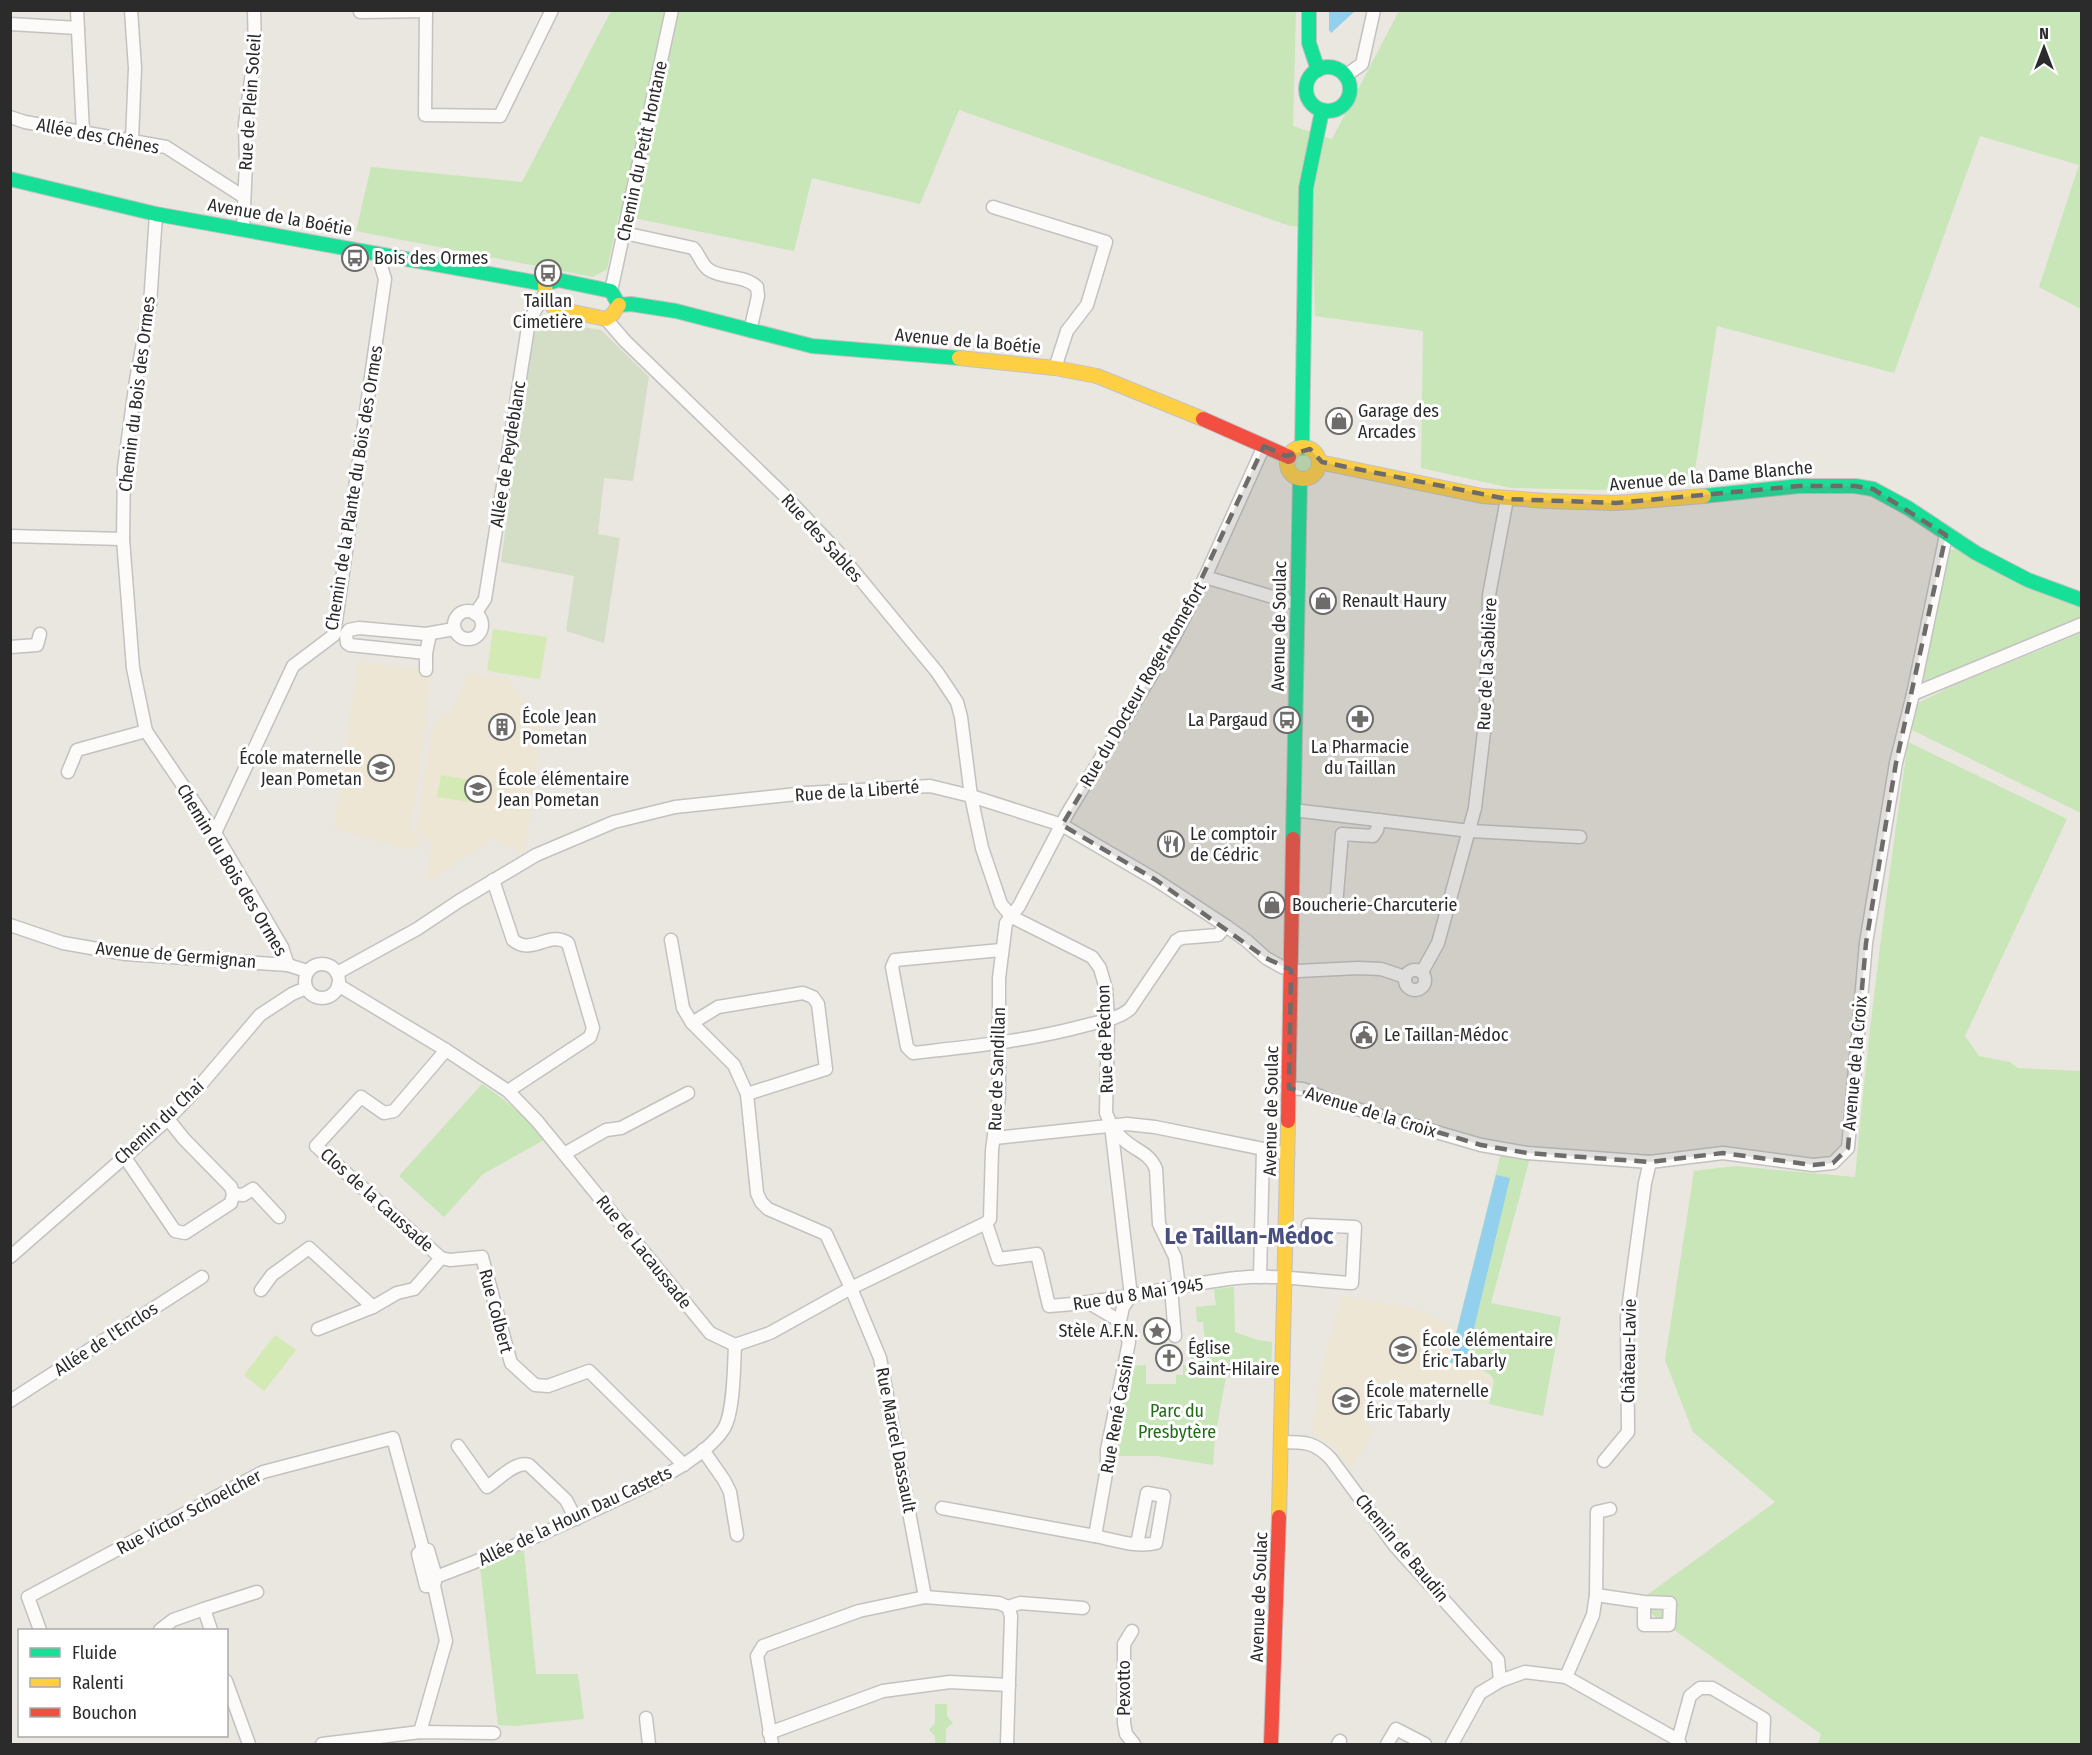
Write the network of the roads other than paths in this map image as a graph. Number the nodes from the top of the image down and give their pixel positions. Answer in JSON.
{"nodes":[{"id":1,"x":77,"y":10,"type":"edge"},
{"id":2,"x":131,"y":10,"type":"edge"},
{"id":3,"x":254,"y":10,"type":"edge"},
{"id":4,"x":360,"y":10,"type":"edge"},
{"id":5,"x":552,"y":10,"type":"edge"},
{"id":6,"x":672,"y":10,"type":"edge"},
{"id":7,"x":1309,"y":10,"type":"edge"},
{"id":8,"x":1374,"y":10,"type":"edge"},
{"id":9,"x":426,"y":11,"type":"edge"},
{"id":10,"x":10,"y":24,"type":"edge"},
{"id":11,"x":78,"y":28,"type":"junction"},
{"id":12,"x":1318,"y":70,"type":"junction"},
{"id":13,"x":1345,"y":76,"type":"junction"},
{"id":14,"x":1322,"y":111,"type":"junction"},
{"id":15,"x":10,"y":117,"type":"edge"},
{"id":16,"x":83,"y":132,"type":"junction"},
{"id":17,"x":132,"y":140,"type":"junction"},
{"id":18,"x":10,"y":178,"type":"edge"},
{"id":19,"x":244,"y":196,"type":"junction"},
{"id":20,"x":993,"y":207,"type":"dead end"},
{"id":21,"x":156,"y":214,"type":"junction"},
{"id":22,"x":243,"y":229,"type":"junction"},
{"id":23,"x":624,"y":233,"type":"junction"},
{"id":24,"x":377,"y":253,"type":"junction"},
{"id":25,"x":545,"y":290,"type":"junction"},
{"id":26,"x":611,"y":291,"type":"junction"},
{"id":27,"x":625,"y":304,"type":"junction"},
{"id":28,"x":606,"y":319,"type":"junction"},
{"id":29,"x":750,"y":331,"type":"junction"},
{"id":30,"x":1055,"y":368,"type":"junction"},
{"id":31,"x":1264,"y":446,"type":"junction"},
{"id":32,"x":1302,"y":448,"type":"junction"},
{"id":33,"x":1289,"y":457,"type":"junction"},
{"id":34,"x":1319,"y":462,"type":"junction"},
{"id":35,"x":1300,"y":479,"type":"junction"},
{"id":36,"x":1507,"y":499,"type":"junction"},
{"id":37,"x":1946,"y":535,"type":"junction"},
{"id":38,"x":10,"y":536,"type":"edge"},
{"id":39,"x":123,"y":539,"type":"junction"},
{"id":40,"x":1206,"y":576,"type":"junction"},
{"id":41,"x":2082,"y":600,"type":"edge"},
{"id":42,"x":1297,"y":604,"type":"junction"},
{"id":43,"x":475,"y":614,"type":"junction"},
{"id":44,"x":2082,"y":624,"type":"edge"},
{"id":45,"x":454,"y":629,"type":"junction"},
{"id":46,"x":40,"y":634,"type":"dead end"},
{"id":47,"x":430,"y":634,"type":"junction"},
{"id":48,"x":10,"y":647,"type":"edge"},
{"id":49,"x":426,"y":653,"type":"junction"},
{"id":50,"x":426,"y":670,"type":"dead end"},
{"id":51,"x":1913,"y":694,"type":"junction"},
{"id":52,"x":146,"y":731,"type":"junction"},
{"id":53,"x":68,"y":772,"type":"dead end"},
{"id":54,"x":971,"y":796,"type":"junction"},
{"id":55,"x":1293,"y":810,"type":"junction"},
{"id":56,"x":1379,"y":820,"type":"junction"},
{"id":57,"x":1062,"y":825,"type":"junction"},
{"id":58,"x":1470,"y":831,"type":"junction"},
{"id":59,"x":215,"y":833,"type":"junction"},
{"id":60,"x":1580,"y":837,"type":"dead end"},
{"id":61,"x":494,"y":880,"type":"junction"},
{"id":62,"x":1336,"y":906,"type":"dead end"},
{"id":63,"x":1012,"y":917,"type":"junction"},
{"id":64,"x":10,"y":925,"type":"edge"},
{"id":65,"x":1226,"y":926,"type":"junction"},
{"id":66,"x":671,"y":940,"type":"dead end"},
{"id":67,"x":1001,"y":950,"type":"junction"},
{"id":68,"x":288,"y":965,"type":"junction"},
{"id":69,"x":1291,"y":970,"type":"junction"},
{"id":70,"x":307,"y":971,"type":"junction"},
{"id":71,"x":1405,"y":977,"type":"joint"},
{"id":72,"x":337,"y":979,"type":"junction"},
{"id":73,"x":306,"y":988,"type":"junction"},
{"id":74,"x":1108,"y":1019,"type":"junction"},
{"id":75,"x":692,"y":1023,"type":"junction"},
{"id":76,"x":999,"y":1044,"type":"junction"},
{"id":77,"x":446,"y":1050,"type":"junction"},
{"id":78,"x":1289,"y":1088,"type":"junction"},
{"id":79,"x":508,"y":1091,"type":"junction"},
{"id":80,"x":688,"y":1093,"type":"dead end"},
{"id":81,"x":747,"y":1094,"type":"junction"},
{"id":82,"x":168,"y":1119,"type":"junction"},
{"id":83,"x":1111,"y":1125,"type":"junction"},
{"id":84,"x":995,"y":1138,"type":"junction"},
{"id":85,"x":1263,"y":1149,"type":"junction"},
{"id":86,"x":564,"y":1154,"type":"junction"},
{"id":87,"x":1288,"y":1154,"type":"junction"},
{"id":88,"x":123,"y":1156,"type":"junction"},
{"id":89,"x":1650,"y":1162,"type":"junction"},
{"id":90,"x":233,"y":1194,"type":"junction"},
{"id":91,"x":279,"y":1217,"type":"dead end"},
{"id":92,"x":986,"y":1223,"type":"junction"},
{"id":93,"x":1308,"y":1225,"type":"dead end"},
{"id":94,"x":10,"y":1257,"type":"edge"},
{"id":95,"x":441,"y":1258,"type":"junction"},
{"id":96,"x":202,"y":1277,"type":"dead end"},
{"id":97,"x":1260,"y":1277,"type":"junction"},
{"id":98,"x":1285,"y":1278,"type":"junction"},
{"id":99,"x":851,"y":1287,"type":"junction"},
{"id":100,"x":1175,"y":1288,"type":"junction"},
{"id":101,"x":261,"y":1290,"type":"dead end"},
{"id":102,"x":1131,"y":1296,"type":"junction"},
{"id":103,"x":1089,"y":1303,"type":"junction"},
{"id":104,"x":373,"y":1307,"type":"junction"},
{"id":105,"x":1120,"y":1321,"type":"junction"},
{"id":106,"x":318,"y":1329,"type":"dead end"},
{"id":107,"x":1175,"y":1336,"type":"dead end"},
{"id":108,"x":735,"y":1345,"type":"junction"},
{"id":109,"x":10,"y":1401,"type":"edge"},
{"id":110,"x":1282,"y":1442,"type":"junction"},
{"id":111,"x":458,"y":1446,"type":"dead end"},
{"id":112,"x":703,"y":1450,"type":"junction"},
{"id":113,"x":1604,"y":1461,"type":"dead end"},
{"id":114,"x":684,"y":1465,"type":"junction"},
{"id":115,"x":942,"y":1508,"type":"dead end"},
{"id":116,"x":1610,"y":1509,"type":"dead end"},
{"id":117,"x":576,"y":1519,"type":"junction"},
{"id":118,"x":737,"y":1535,"type":"dead end"},
{"id":119,"x":1095,"y":1536,"type":"junction"},
{"id":120,"x":1137,"y":1544,"type":"dead end"},
{"id":121,"x":435,"y":1582,"type":"junction"},
{"id":122,"x":257,"y":1592,"type":"dead end"},
{"id":123,"x":1596,"y":1595,"type":"junction"},
{"id":124,"x":925,"y":1597,"type":"junction"},
{"id":125,"x":1644,"y":1602,"type":"dead end"},
{"id":126,"x":1008,"y":1607,"type":"junction"},
{"id":127,"x":204,"y":1608,"type":"junction"},
{"id":128,"x":1083,"y":1608,"type":"dead end"},
{"id":129,"x":40,"y":1629,"type":"edge"},
{"id":130,"x":161,"y":1629,"type":"edge"},
{"id":131,"x":211,"y":1629,"type":"edge"},
{"id":132,"x":1132,"y":1631,"type":"dead end"},
{"id":133,"x":1566,"y":1677,"type":"junction"},
{"id":134,"x":1500,"y":1681,"type":"junction"},
{"id":135,"x":1009,"y":1685,"type":"junction"},
{"id":136,"x":228,"y":1686,"type":"edge"},
{"id":137,"x":646,"y":1718,"type":"dead end"},
{"id":138,"x":420,"y":1732,"type":"junction"},
{"id":139,"x":494,"y":1733,"type":"dead end"},
{"id":140,"x":771,"y":1739,"type":"edge"},
{"id":141,"x":386,"y":1740,"type":"edge"},
{"id":142,"x":1679,"y":1742,"type":"edge"},
{"id":143,"x":249,"y":1744,"type":"edge"},
{"id":144,"x":322,"y":1744,"type":"edge"},
{"id":145,"x":649,"y":1744,"type":"edge"},
{"id":146,"x":1007,"y":1744,"type":"edge"},
{"id":147,"x":1134,"y":1744,"type":"edge"},
{"id":148,"x":1271,"y":1744,"type":"edge"},
{"id":149,"x":1387,"y":1744,"type":"edge"},
{"id":150,"x":1425,"y":1744,"type":"edge"},
{"id":151,"x":1452,"y":1744,"type":"edge"},
{"id":152,"x":1763,"y":1744,"type":"edge"}],
"edges":[{"from":1,"to":11,"type":"street"},
{"from":2,"to":17,"type":"street"},
{"from":3,"to":19,"type":"street","name":"Rue de Plein Soleil"},
{"from":4,"to":9,"type":"street"},
{"from":5,"to":9,"type":"street"},
{"from":6,"to":23,"type":"street","name":"Chemin du Petit Hontane"},
{"from":7,"to":12,"type":"main road"},
{"from":8,"to":13,"type":"street"},
{"from":10,"to":11,"type":"street"},
{"from":11,"to":16,"type":"street"},
{"from":12,"to":13,"type":"main road"},
{"from":12,"to":14,"type":"main road"},
{"from":13,"to":14,"type":"main road"},
{"from":14,"to":32,"type":"main road"},
{"from":15,"to":16,"type":"street","name":"Allée des Chênes"},
{"from":16,"to":17,"type":"street","name":"Allée des Chênes"},
{"from":17,"to":19,"type":"street","name":"Allée des Chênes"},
{"from":18,"to":21,"type":"main road","name":"Avenue de la Boétie"},
{"from":19,"to":22,"type":"street","name":"Rue de Plein Soleil"},
{"from":20,"to":30,"type":"street"},
{"from":21,"to":22,"type":"main road","name":"Avenue de la Boétie"},
{"from":21,"to":39,"type":"street","name":"Chemin du Bois des Ormes"},
{"from":22,"to":24,"type":"main road","name":"Avenue de la Boétie"},
{"from":23,"to":26,"type":"street","name":"Chemin du Petit Hontane"},
{"from":23,"to":29,"type":"street"},
{"from":24,"to":25,"type":"main road","name":"Avenue de la Boétie"},
{"from":24,"to":59,"type":"street","name":"Chemin de la Plante du Bois des Ormes"},
{"from":25,"to":26,"type":"main road"},
{"from":25,"to":28,"type":"main road"},
{"from":25,"to":43,"type":"street","name":"Allée de Peydeblanc"},
{"from":26,"to":27,"type":"main road"},
{"from":27,"to":28,"type":"main road"},
{"from":27,"to":29,"type":"main road","name":"Avenue de la Boétie"},
{"from":28,"to":54,"type":"street","name":"Rue des Sables"},
{"from":29,"to":30,"type":"main road","name":"Avenue de la Boétie"},
{"from":30,"to":31,"type":"main road","name":"Avenue de la Boétie"},
{"from":31,"to":33,"type":"main road","name":"Avenue de la Boétie"},
{"from":31,"to":40,"type":"street","name":"Rue du Docteur Roger Romefort"},
{"from":32,"to":33,"type":"main road"},
{"from":32,"to":34,"type":"main road"},
{"from":33,"to":35,"type":"main road"},
{"from":34,"to":35,"type":"main road"},
{"from":34,"to":36,"type":"main road","name":"Avenue de la Dame Blanche"},
{"from":35,"to":42,"type":"main road","name":"Avenue de Soulac"},
{"from":36,"to":37,"type":"main road","name":"Avenue de la Dame Blanche"},
{"from":36,"to":58,"type":"street","name":"Rue de la Sablière"},
{"from":37,"to":41,"type":"main road","name":"Avenue de la Dame Blanche"},
{"from":37,"to":51,"type":"street","name":"Avenue de la Croix"},
{"from":38,"to":39,"type":"street"},
{"from":39,"to":52,"type":"street","name":"Chemin du Bois des Ormes"},
{"from":40,"to":42,"type":"street"},
{"from":40,"to":57,"type":"street","name":"Rue du Docteur Roger Romefort"},
{"from":42,"to":55,"type":"main road","name":"Avenue de Soulac"},
{"from":43,"to":45,"type":"street"},
{"from":43,"to":45,"type":"street","name":"Allée de Peydeblanc"},
{"from":44,"to":51,"type":"street"},
{"from":45,"to":47,"type":"street","name":"Allée de Peydeblanc"},
{"from":46,"to":48,"type":"street"},
{"from":47,"to":49,"type":"street"},
{"from":47,"to":49,"type":"street","name":"Allée de Peydeblanc"},
{"from":49,"to":50,"type":"street"},
{"from":51,"to":89,"type":"street","name":"Avenue de la Croix"},
{"from":52,"to":53,"type":"street"},
{"from":52,"to":59,"type":"street","name":"Chemin du Bois des Ormes"},
{"from":54,"to":57,"type":"street","name":"Rue de la Liberté"},
{"from":54,"to":61,"type":"street","name":"Rue de la Liberté"},
{"from":54,"to":63,"type":"street"},
{"from":55,"to":56,"type":"street"},
{"from":55,"to":69,"type":"main road","name":"Avenue de Soulac"},
{"from":56,"to":58,"type":"street"},
{"from":56,"to":62,"type":"street"},
{"from":57,"to":63,"type":"street","name":"Rue du Docteur Roger Romefort"},
{"from":57,"to":65,"type":"street","name":"Rue de la Liberté"},
{"from":58,"to":60,"type":"street"},
{"from":58,"to":71,"type":"street","name":"Rue de la Sablière"},
{"from":59,"to":68,"type":"street","name":"Chemin du Bois des Ormes"},
{"from":61,"to":72,"type":"street","name":"Rue de la Liberté"},
{"from":61,"to":79,"type":"street"},
{"from":63,"to":67,"type":"street","name":"Rue de Sandillan"},
{"from":63,"to":74,"type":"street","name":"Rue de Péchon"},
{"from":64,"to":68,"type":"street","name":"Avenue de Germignan"},
{"from":65,"to":69,"type":"street","name":"Rue de la Liberté"},
{"from":65,"to":74,"type":"street"},
{"from":66,"to":75,"type":"street"},
{"from":67,"to":76,"type":"street","name":"Rue de Sandillan"},
{"from":67,"to":76,"type":"street"},
{"from":68,"to":70,"type":"street","name":"Avenue de Germignan"},
{"from":69,"to":71,"type":"street","name":"Rue de la Liberté"},
{"from":69,"to":78,"type":"main road","name":"Avenue de Soulac"},
{"from":70,"to":72,"type":"street"},
{"from":70,"to":73,"type":"street"},
{"from":72,"to":73,"type":"street"},
{"from":72,"to":77,"type":"street","name":"Rue de Lacaussade"},
{"from":73,"to":82,"type":"street","name":"Chemin du Chai"},
{"from":74,"to":76,"type":"street"},
{"from":74,"to":83,"type":"street","name":"Rue de Péchon"},
{"from":75,"to":81,"type":"street"},
{"from":75,"to":81,"type":"street"},
{"from":76,"to":84,"type":"street","name":"Rue de Sandillan"},
{"from":77,"to":79,"type":"street","name":"Rue de Lacaussade"},
{"from":77,"to":95,"type":"street","name":"Clos de la Caussade"},
{"from":78,"to":87,"type":"main road","name":"Avenue de Soulac"},
{"from":78,"to":89,"type":"street","name":"Avenue de la Croix"},
{"from":79,"to":86,"type":"street","name":"Rue de Lacaussade"},
{"from":80,"to":86,"type":"street"},
{"from":81,"to":99,"type":"street","name":"Rue Marcel Dassault"},
{"from":82,"to":88,"type":"street","name":"Chemin du Chai"},
{"from":82,"to":90,"type":"street"},
{"from":83,"to":84,"type":"street"},
{"from":83,"to":85,"type":"street"},
{"from":83,"to":100,"type":"street"},
{"from":83,"to":102,"type":"street","name":"Rue de Péchon"},
{"from":84,"to":92,"type":"street","name":"Rue de Sandillan"},
{"from":85,"to":87,"type":"street"},
{"from":85,"to":97,"type":"street"},
{"from":86,"to":108,"type":"street","name":"Rue de Lacaussade"},
{"from":87,"to":98,"type":"main road","name":"Avenue de Soulac"},
{"from":88,"to":90,"type":"street"},
{"from":88,"to":94,"type":"street","name":"Chemin du Chai"},
{"from":89,"to":113,"type":"street","name":"Château-Lavie"},
{"from":90,"to":91,"type":"street"},
{"from":92,"to":99,"type":"street"},
{"from":92,"to":103,"type":"street","name":"Rue du 8 Mai 1945"},
{"from":93,"to":98,"type":"street","name":"Rue du 8 Mai 1945"},
{"from":95,"to":104,"type":"street"},
{"from":95,"to":114,"type":"street","name":"Rue Colbert"},
{"from":96,"to":109,"type":"street","name":"Allée de l'Enclos"},
{"from":97,"to":98,"type":"street","name":"Rue du 8 Mai 1945"},
{"from":97,"to":100,"type":"street","name":"Rue du 8 Mai 1945"},
{"from":98,"to":110,"type":"main road","name":"Avenue de Soulac"},
{"from":99,"to":108,"type":"street"},
{"from":99,"to":124,"type":"street","name":"Rue Marcel Dassault"},
{"from":100,"to":102,"type":"street","name":"Rue du 8 Mai 1945"},
{"from":100,"to":107,"type":"street"},
{"from":101,"to":104,"type":"street"},
{"from":102,"to":103,"type":"street","name":"Rue du 8 Mai 1945"},
{"from":102,"to":105,"type":"street"},
{"from":103,"to":105,"type":"street"},
{"from":104,"to":106,"type":"street"},
{"from":105,"to":119,"type":"street","name":"Rue René Cassin"},
{"from":108,"to":112,"type":"street","name":"Allée de la Houn Dau Castets"},
{"from":110,"to":134,"type":"street","name":"Chemin de Baudin"},
{"from":110,"to":148,"type":"main road","name":"Avenue de Soulac"},
{"from":111,"to":117,"type":"street"},
{"from":112,"to":114,"type":"street","name":"Allée de la Houn Dau Castets"},
{"from":112,"to":118,"type":"street"},
{"from":114,"to":117,"type":"street","name":"Allée de la Houn Dau Castets"},
{"from":115,"to":119,"type":"street"},
{"from":116,"to":123,"type":"street"},
{"from":117,"to":121,"type":"street","name":"Allée de la Houn Dau Castets"},
{"from":119,"to":120,"type":"street"},
{"from":121,"to":129,"type":"street","name":"Rue Victor Schoelcher"},
{"from":121,"to":138,"type":"street"},
{"from":122,"to":127,"type":"street"},
{"from":123,"to":125,"type":"street"},
{"from":123,"to":133,"type":"street"},
{"from":124,"to":126,"type":"street"},
{"from":124,"to":140,"type":"street"},
{"from":126,"to":128,"type":"street"},
{"from":126,"to":135,"type":"street"},
{"from":127,"to":130,"type":"street"},
{"from":127,"to":131,"type":"street"},
{"from":132,"to":147,"type":"street","name":"Pexotto"},
{"from":133,"to":134,"type":"street"},
{"from":133,"to":142,"type":"street"},
{"from":134,"to":151,"type":"street"},
{"from":135,"to":140,"type":"street"},
{"from":135,"to":146,"type":"street"},
{"from":136,"to":143,"type":"street"},
{"from":137,"to":145,"type":"street"},
{"from":138,"to":139,"type":"street"},
{"from":138,"to":141,"type":"street"},
{"from":141,"to":144,"type":"street"},
{"from":142,"to":152,"type":"street"},
{"from":149,"to":150,"type":"street"}]}
